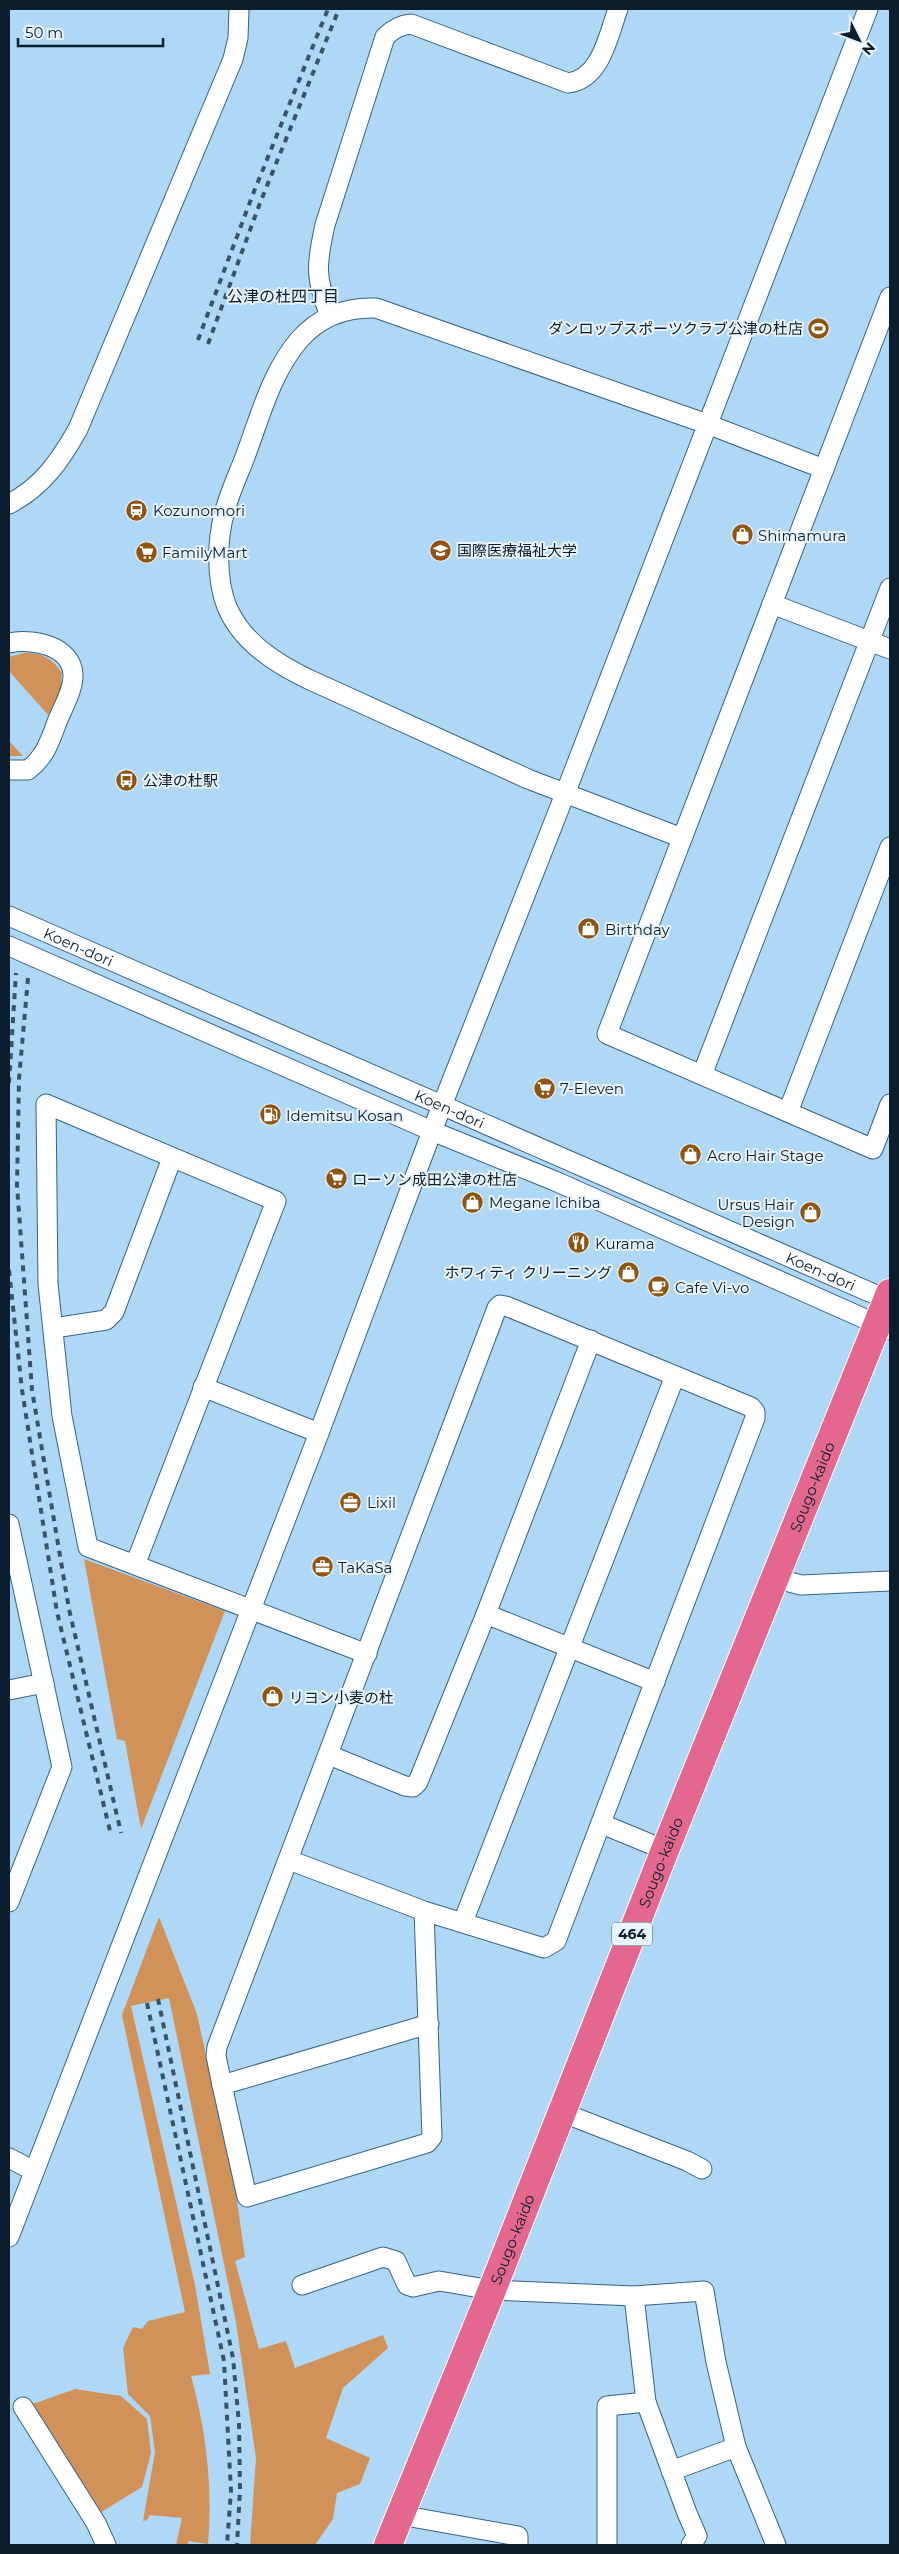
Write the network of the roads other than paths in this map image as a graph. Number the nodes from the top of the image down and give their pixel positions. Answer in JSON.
{"nodes":[{"id":1,"x":239,"y":9,"type":"edge"},
{"id":2,"x":618,"y":9,"type":"edge"},
{"id":3,"x":868,"y":9,"type":"edge"},
{"id":4,"x":890,"y":297,"type":"edge"},
{"id":5,"x":330,"y":316,"type":"junction"},
{"id":6,"x":707,"y":424,"type":"junction"},
{"id":7,"x":824,"y":469,"type":"junction"},
{"id":8,"x":9,"y":504,"type":"edge"},
{"id":9,"x":890,"y":588,"type":"edge"},
{"id":10,"x":772,"y":604,"type":"junction"},
{"id":11,"x":870,"y":641,"type":"junction"},
{"id":12,"x":9,"y":643,"type":"edge"},
{"id":13,"x":890,"y":649,"type":"edge"},
{"id":14,"x":9,"y":770,"type":"edge"},
{"id":15,"x":565,"y":794,"type":"junction"},
{"id":16,"x":682,"y":838,"type":"junction"},
{"id":17,"x":890,"y":847,"type":"edge"},
{"id":18,"x":9,"y":916,"type":"edge"},
{"id":19,"x":9,"y":946,"type":"edge"},
{"id":20,"x":702,"y":1075,"type":"junction"},
{"id":21,"x":443,"y":1104,"type":"junction"},
{"id":22,"x":890,"y":1104,"type":"edge"},
{"id":23,"x":788,"y":1112,"type":"junction"},
{"id":24,"x":432,"y":1131,"type":"junction"},
{"id":25,"x":172,"y":1158,"type":"junction"},
{"id":26,"x":889,"y":1298,"type":"edge"},
{"id":27,"x":884,"y":1327,"type":"edge"},
{"id":28,"x":54,"y":1328,"type":"junction"},
{"id":29,"x":591,"y":1340,"type":"junction"},
{"id":30,"x":675,"y":1376,"type":"junction"},
{"id":31,"x":203,"y":1387,"type":"junction"},
{"id":32,"x":319,"y":1433,"type":"junction"},
{"id":33,"x":10,"y":1534,"type":"edge"},
{"id":34,"x":135,"y":1565,"type":"junction"},
{"id":35,"x":774,"y":1578,"type":"junction"},
{"id":36,"x":890,"y":1581,"type":"edge"},
{"id":37,"x":250,"y":1609,"type":"junction"},
{"id":38,"x":486,"y":1614,"type":"junction"},
{"id":39,"x":571,"y":1648,"type":"junction"},
{"id":40,"x":367,"y":1654,"type":"junction"},
{"id":41,"x":655,"y":1682,"type":"junction"},
{"id":42,"x":44,"y":1683,"type":"junction"},
{"id":43,"x":9,"y":1690,"type":"edge"},
{"id":44,"x":329,"y":1755,"type":"junction"},
{"id":45,"x":602,"y":1824,"type":"junction"},
{"id":46,"x":665,"y":1850,"type":"junction"},
{"id":47,"x":289,"y":1860,"type":"junction"},
{"id":48,"x":9,"y":1902,"type":"edge"},
{"id":49,"x":424,"y":1911,"type":"junction"},
{"id":50,"x":463,"y":1922,"type":"junction"},
{"id":51,"x":429,"y":2024,"type":"junction"},
{"id":52,"x":222,"y":2084,"type":"junction"},
{"id":53,"x":561,"y":2112,"type":"junction"},
{"id":54,"x":9,"y":2158,"type":"edge"},
{"id":55,"x":702,"y":2169,"type":"dead end"},
{"id":56,"x":34,"y":2171,"type":"junction"},
{"id":57,"x":9,"y":2237,"type":"edge"},
{"id":58,"x":302,"y":2285,"type":"dead end"},
{"id":59,"x":492,"y":2290,"type":"junction"},
{"id":60,"x":634,"y":2296,"type":"junction"},
{"id":61,"x":646,"y":2402,"type":"junction"},
{"id":62,"x":23,"y":2408,"type":"dead end"},
{"id":63,"x":736,"y":2447,"type":"junction"},
{"id":64,"x":671,"y":2471,"type":"junction"},
{"id":65,"x":400,"y":2515,"type":"junction"},
{"id":66,"x":106,"y":2545,"type":"edge"},
{"id":67,"x":388,"y":2545,"type":"edge"},
{"id":68,"x":518,"y":2545,"type":"edge"},
{"id":69,"x":607,"y":2545,"type":"edge"},
{"id":70,"x":691,"y":2545,"type":"edge"},
{"id":71,"x":776,"y":2545,"type":"edge"}],
"edges":[{"from":1,"to":8,"type":"street"},
{"from":2,"to":5,"type":"street"},
{"from":3,"to":6,"type":"street"},
{"from":4,"to":7,"type":"street"},
{"from":5,"to":6,"type":"street"},
{"from":5,"to":15,"type":"street"},
{"from":6,"to":7,"type":"street"},
{"from":6,"to":15,"type":"street"},
{"from":7,"to":10,"type":"street"},
{"from":9,"to":11,"type":"street"},
{"from":10,"to":11,"type":"street"},
{"from":10,"to":16,"type":"street"},
{"from":11,"to":13,"type":"street"},
{"from":11,"to":20,"type":"street"},
{"from":12,"to":14,"type":"street"},
{"from":15,"to":16,"type":"street"},
{"from":15,"to":21,"type":"street"},
{"from":16,"to":20,"type":"street"},
{"from":17,"to":23,"type":"street"},
{"from":18,"to":21,"type":"street","name":"Koen-dori"},
{"from":19,"to":24,"type":"street","name":"Koen-dori"},
{"from":20,"to":23,"type":"street"},
{"from":21,"to":24,"type":"street"},
{"from":21,"to":26,"type":"street","name":"Koen-dori"},
{"from":22,"to":23,"type":"street"},
{"from":24,"to":27,"type":"street","name":"Koen-dori"},
{"from":24,"to":32,"type":"street"},
{"from":25,"to":28,"type":"street"},
{"from":25,"to":28,"type":"street"},
{"from":25,"to":31,"type":"street"},
{"from":26,"to":27,"type":"highway","name":"Sougo-kaido","number":"464"},
{"from":27,"to":35,"type":"highway","name":"Sougo-kaido","number":"464"},
{"from":28,"to":34,"type":"street"},
{"from":29,"to":30,"type":"street"},
{"from":29,"to":38,"type":"street"},
{"from":29,"to":40,"type":"street"},
{"from":30,"to":39,"type":"street"},
{"from":30,"to":41,"type":"street"},
{"from":31,"to":32,"type":"street"},
{"from":31,"to":34,"type":"street"},
{"from":32,"to":37,"type":"street"},
{"from":33,"to":42,"type":"street"},
{"from":34,"to":37,"type":"street"},
{"from":35,"to":36,"type":"street"},
{"from":35,"to":46,"type":"highway","name":"Sougo-kaido","number":"464"},
{"from":37,"to":40,"type":"street"},
{"from":37,"to":56,"type":"street"},
{"from":38,"to":39,"type":"street"},
{"from":38,"to":44,"type":"street"},
{"from":39,"to":41,"type":"street"},
{"from":39,"to":50,"type":"street"},
{"from":40,"to":44,"type":"street"},
{"from":41,"to":45,"type":"street"},
{"from":42,"to":43,"type":"street"},
{"from":42,"to":48,"type":"street"},
{"from":44,"to":47,"type":"street"},
{"from":45,"to":46,"type":"street"},
{"from":45,"to":50,"type":"street"},
{"from":46,"to":53,"type":"highway","name":"Sougo-kaido","number":"464"},
{"from":47,"to":49,"type":"street"},
{"from":47,"to":52,"type":"street"},
{"from":49,"to":50,"type":"street"},
{"from":49,"to":51,"type":"street"},
{"from":51,"to":52,"type":"street"},
{"from":51,"to":52,"type":"street"},
{"from":53,"to":55,"type":"street"},
{"from":53,"to":59,"type":"highway","name":"Sougo-kaido","number":"464"},
{"from":54,"to":56,"type":"street"},
{"from":56,"to":57,"type":"street"},
{"from":58,"to":59,"type":"street"},
{"from":59,"to":60,"type":"street"},
{"from":59,"to":65,"type":"highway","name":"Sougo-kaido","number":"464"},
{"from":60,"to":61,"type":"street"},
{"from":60,"to":63,"type":"street"},
{"from":61,"to":64,"type":"street"},
{"from":61,"to":69,"type":"street"},
{"from":62,"to":66,"type":"street"},
{"from":63,"to":64,"type":"street"},
{"from":63,"to":71,"type":"street"},
{"from":64,"to":70,"type":"street"},
{"from":65,"to":67,"type":"highway","name":"Sougo-kaido","number":"464"},
{"from":65,"to":68,"type":"street"}]}
